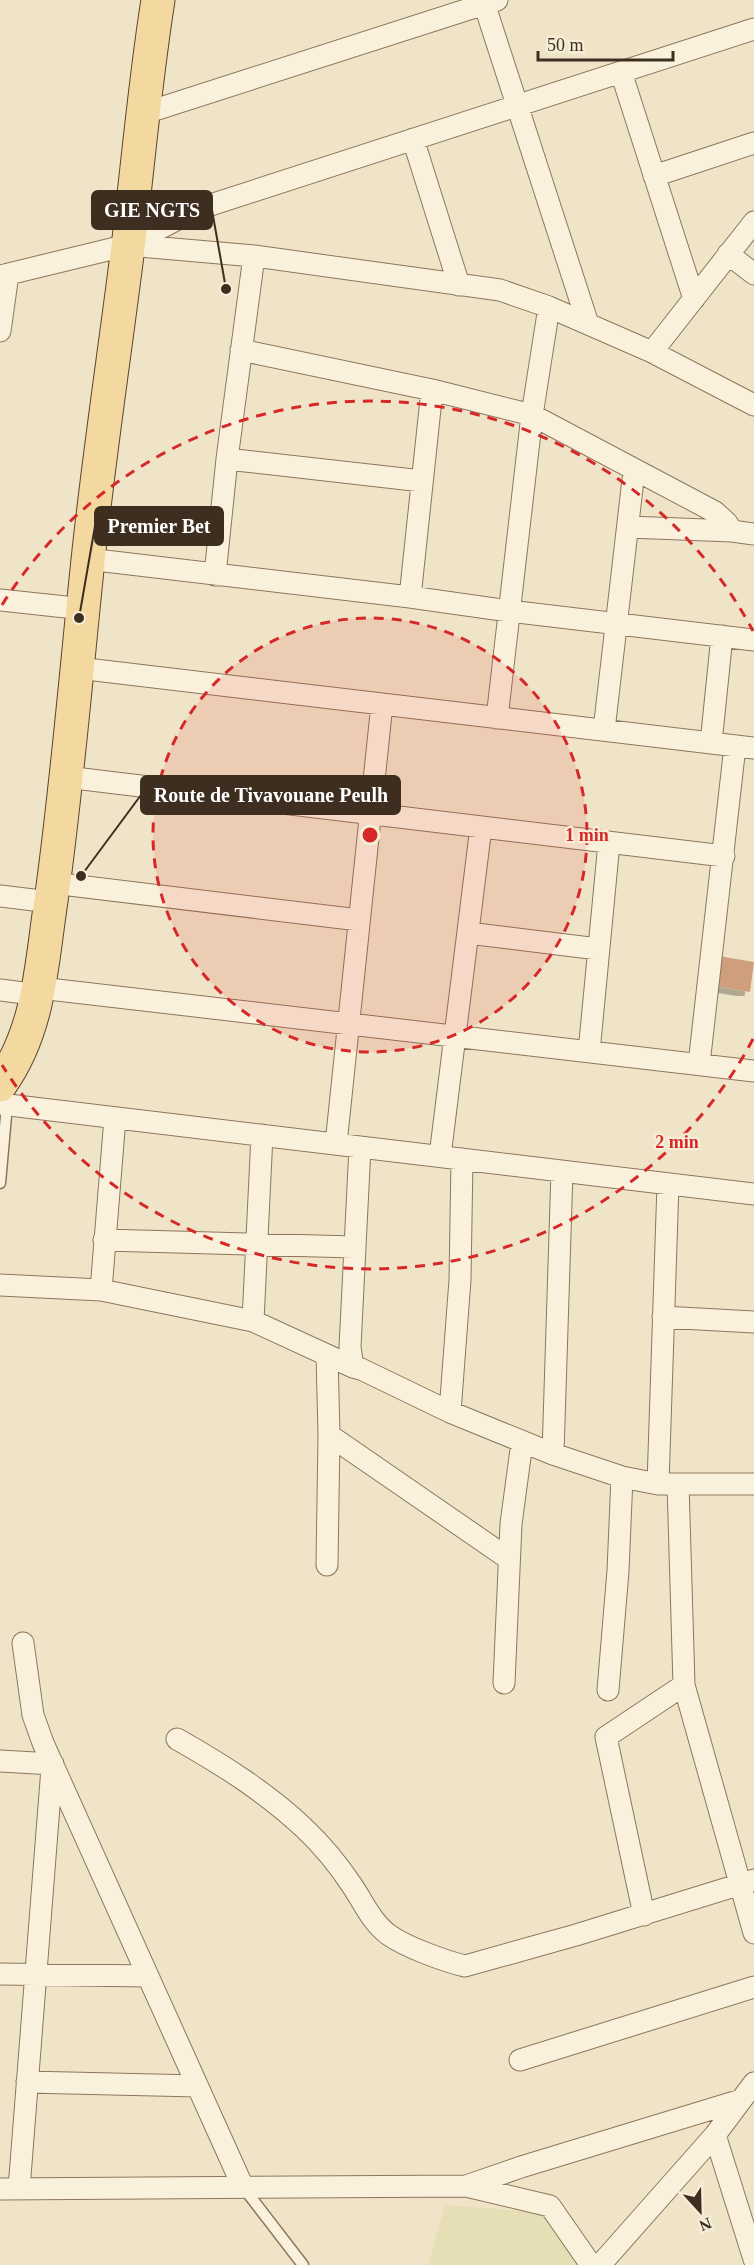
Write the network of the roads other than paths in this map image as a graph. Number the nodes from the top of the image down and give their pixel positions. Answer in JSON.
{"nodes":[{"id":1,"x":158,"y":0,"type":"edge"},
{"id":2,"x":488,"y":1,"type":"edge"},
{"id":3,"x":754,"y":29,"type":"edge"},
{"id":4,"x":621,"y":72,"type":"junction"},
{"id":5,"x":517,"y":106,"type":"junction"},
{"id":6,"x":142,"y":114,"type":"junction"},
{"id":7,"x":413,"y":140,"type":"junction"},
{"id":8,"x":754,"y":143,"type":"edge"},
{"id":9,"x":654,"y":176,"type":"junction"},
{"id":10,"x":754,"y":222,"type":"edge"},
{"id":11,"x":128,"y":245,"type":"junction"},
{"id":12,"x":728,"y":255,"type":"junction"},
{"id":13,"x":254,"y":256,"type":"junction"},
{"id":14,"x":754,"y":274,"type":"edge"},
{"id":15,"x":4,"y":275,"type":"edge"},
{"id":16,"x":459,"y":285,"type":"junction"},
{"id":17,"x":694,"y":299,"type":"junction"},
{"id":18,"x":549,"y":307,"type":"junction"},
{"id":19,"x":588,"y":324,"type":"junction"},
{"id":20,"x":0,"y":331,"type":"edge"},
{"id":21,"x":241,"y":350,"type":"junction"},
{"id":22,"x":652,"y":352,"type":"junction"},
{"id":23,"x":432,"y":390,"type":"junction"},
{"id":24,"x":754,"y":405,"type":"edge"},
{"id":25,"x":532,"y":415,"type":"junction"},
{"id":26,"x":227,"y":459,"type":"junction"},
{"id":27,"x":634,"y":471,"type":"junction"},
{"id":28,"x":422,"y":481,"type":"junction"},
{"id":29,"x":628,"y":527,"type":"junction"},
{"id":30,"x":732,"y":531,"type":"junction"},
{"id":31,"x":754,"y":534,"type":"edge"},
{"id":32,"x":88,"y":559,"type":"junction"},
{"id":33,"x":215,"y":575,"type":"junction"},
{"id":34,"x":410,"y":597,"type":"junction"},
{"id":35,"x":0,"y":600,"type":"edge"},
{"id":36,"x":84,"y":609,"type":"junction"},
{"id":37,"x":509,"y":611,"type":"junction"},
{"id":38,"x":616,"y":624,"type":"junction"},
{"id":39,"x":722,"y":636,"type":"junction"},
{"id":40,"x":754,"y":640,"type":"edge"},
{"id":41,"x":78,"y":668,"type":"junction"},
{"id":42,"x":382,"y":704,"type":"junction"},
{"id":43,"x":497,"y":718,"type":"junction"},
{"id":44,"x":604,"y":730,"type":"junction"},
{"id":45,"x":711,"y":743,"type":"junction"},
{"id":46,"x":745,"y":747,"type":"edge"},
{"id":47,"x":66,"y":777,"type":"junction"},
{"id":48,"x":370,"y":814,"type":"junction"},
{"id":49,"x":481,"y":827,"type":"junction"},
{"id":50,"x":609,"y":843,"type":"junction"},
{"id":51,"x":724,"y":856,"type":"junction"},
{"id":52,"x":52,"y":892,"type":"junction"},
{"id":53,"x":0,"y":896,"type":"edge"},
{"id":54,"x":360,"y":920,"type":"junction"},
{"id":55,"x":468,"y":933,"type":"junction"},
{"id":56,"x":597,"y":949,"type":"junction"},
{"id":57,"x":0,"y":990,"type":"edge"},
{"id":58,"x":39,"y":992,"type":"junction"},
{"id":59,"x":348,"y":1025,"type":"junction"},
{"id":60,"x":455,"y":1038,"type":"junction"},
{"id":61,"x":589,"y":1052,"type":"junction"},
{"id":62,"x":699,"y":1064,"type":"junction"},
{"id":63,"x":754,"y":1071,"type":"edge"},
{"id":64,"x":2,"y":1098,"type":"edge"},
{"id":65,"x":115,"y":1118,"type":"junction"},
{"id":66,"x":262,"y":1135,"type":"junction"},
{"id":67,"x":336,"y":1144,"type":"junction"},
{"id":68,"x":360,"y":1147,"type":"junction"},
{"id":69,"x":440,"y":1156,"type":"junction"},
{"id":70,"x":462,"y":1159,"type":"junction"},
{"id":71,"x":562,"y":1171,"type":"junction"},
{"id":72,"x":0,"y":1183,"type":"edge"},
{"id":73,"x":668,"y":1184,"type":"junction"},
{"id":74,"x":754,"y":1194,"type":"edge"},
{"id":75,"x":104,"y":1240,"type":"junction"},
{"id":76,"x":256,"y":1244,"type":"junction"},
{"id":77,"x":354,"y":1247,"type":"junction"},
{"id":78,"x":0,"y":1285,"type":"edge"},
{"id":79,"x":101,"y":1290,"type":"junction"},
{"id":80,"x":663,"y":1317,"type":"junction"},
{"id":81,"x":253,"y":1321,"type":"junction"},
{"id":82,"x":754,"y":1322,"type":"edge"},
{"id":83,"x":327,"y":1355,"type":"junction"},
{"id":84,"x":353,"y":1367,"type":"junction"},
{"id":85,"x":450,"y":1412,"type":"junction"},
{"id":86,"x":329,"y":1435,"type":"junction"},
{"id":87,"x":522,"y":1442,"type":"junction"},
{"id":88,"x":553,"y":1454,"type":"junction"},
{"id":89,"x":622,"y":1477,"type":"junction"},
{"id":90,"x":668,"y":1484,"type":"junction"},
{"id":91,"x":754,"y":1484,"type":"edge"},
{"id":92,"x":509,"y":1559,"type":"junction"},
{"id":93,"x":327,"y":1565,"type":"dead end"},
{"id":94,"x":23,"y":1643,"type":"dead end"},
{"id":95,"x":504,"y":1683,"type":"dead end"},
{"id":96,"x":684,"y":1686,"type":"junction"},
{"id":97,"x":608,"y":1690,"type":"dead end"},
{"id":98,"x":177,"y":1739,"type":"dead end"},
{"id":99,"x":0,"y":1761,"type":"edge"},
{"id":100,"x":53,"y":1764,"type":"junction"},
{"id":101,"x":747,"y":1882,"type":"edge"},
{"id":102,"x":644,"y":1915,"type":"junction"},
{"id":103,"x":754,"y":1934,"type":"edge"},
{"id":104,"x":0,"y":1974,"type":"edge"},
{"id":105,"x":36,"y":1974,"type":"junction"},
{"id":106,"x":148,"y":1976,"type":"junction"},
{"id":107,"x":754,"y":1987,"type":"edge"},
{"id":108,"x":520,"y":2060,"type":"dead end"},
{"id":109,"x":27,"y":2082,"type":"junction"},
{"id":110,"x":754,"y":2083,"type":"edge"},
{"id":111,"x":197,"y":2086,"type":"junction"},
{"id":112,"x":741,"y":2100,"type":"junction"},
{"id":113,"x":715,"y":2135,"type":"junction"},
{"id":114,"x":466,"y":2186,"type":"junction"},
{"id":115,"x":243,"y":2187,"type":"junction"},
{"id":116,"x":9,"y":2189,"type":"edge"},
{"id":117,"x":754,"y":2259,"type":"edge"},
{"id":118,"x":303,"y":2265,"type":"edge"},
{"id":119,"x":591,"y":2265,"type":"edge"},
{"id":120,"x":600,"y":2265,"type":"edge"}],
"edges":[{"from":1,"to":6,"type":"main road"},
{"from":2,"to":5,"type":"street"},
{"from":2,"to":6,"type":"street"},
{"from":3,"to":4,"type":"street"},
{"from":4,"to":5,"type":"street"},
{"from":4,"to":9,"type":"street"},
{"from":5,"to":7,"type":"street"},
{"from":5,"to":19,"type":"street"},
{"from":6,"to":11,"type":"main road"},
{"from":7,"to":11,"type":"street"},
{"from":7,"to":16,"type":"street"},
{"from":8,"to":9,"type":"street"},
{"from":9,"to":17,"type":"street"},
{"from":10,"to":12,"type":"street"},
{"from":11,"to":13,"type":"street"},
{"from":11,"to":15,"type":"street"},
{"from":11,"to":32,"type":"main road"},
{"from":12,"to":14,"type":"street"},
{"from":12,"to":17,"type":"street"},
{"from":13,"to":16,"type":"street"},
{"from":13,"to":21,"type":"street"},
{"from":15,"to":20,"type":"street"},
{"from":16,"to":18,"type":"street"},
{"from":17,"to":22,"type":"street"},
{"from":18,"to":19,"type":"street"},
{"from":18,"to":25,"type":"street"},
{"from":19,"to":22,"type":"street"},
{"from":21,"to":23,"type":"street"},
{"from":21,"to":26,"type":"street"},
{"from":22,"to":24,"type":"street"},
{"from":23,"to":25,"type":"street"},
{"from":23,"to":28,"type":"street"},
{"from":25,"to":27,"type":"street"},
{"from":25,"to":37,"type":"street"},
{"from":26,"to":28,"type":"street"},
{"from":26,"to":33,"type":"street"},
{"from":27,"to":29,"type":"street"},
{"from":27,"to":30,"type":"street"},
{"from":28,"to":34,"type":"street"},
{"from":29,"to":30,"type":"street"},
{"from":29,"to":38,"type":"street"},
{"from":30,"to":31,"type":"street"},
{"from":32,"to":33,"type":"street"},
{"from":32,"to":36,"type":"main road"},
{"from":33,"to":34,"type":"street"},
{"from":34,"to":37,"type":"street"},
{"from":35,"to":36,"type":"street"},
{"from":36,"to":41,"type":"main road"},
{"from":37,"to":38,"type":"street"},
{"from":37,"to":43,"type":"street"},
{"from":38,"to":39,"type":"street"},
{"from":38,"to":44,"type":"street"},
{"from":39,"to":40,"type":"street"},
{"from":39,"to":45,"type":"street"},
{"from":41,"to":42,"type":"street"},
{"from":41,"to":47,"type":"main road"},
{"from":42,"to":43,"type":"street"},
{"from":42,"to":48,"type":"street"},
{"from":43,"to":44,"type":"street"},
{"from":44,"to":45,"type":"street"},
{"from":45,"to":46,"type":"street"},
{"from":46,"to":51,"type":"street"},
{"from":47,"to":48,"type":"street"},
{"from":47,"to":52,"type":"main road"},
{"from":48,"to":49,"type":"street"},
{"from":48,"to":54,"type":"street"},
{"from":49,"to":50,"type":"street"},
{"from":49,"to":55,"type":"street"},
{"from":50,"to":51,"type":"street"},
{"from":50,"to":56,"type":"street"},
{"from":51,"to":62,"type":"street"},
{"from":52,"to":53,"type":"street"},
{"from":52,"to":54,"type":"street"},
{"from":52,"to":58,"type":"main road"},
{"from":54,"to":59,"type":"street"},
{"from":55,"to":56,"type":"street"},
{"from":55,"to":60,"type":"street"},
{"from":56,"to":61,"type":"street"},
{"from":57,"to":58,"type":"street"},
{"from":58,"to":59,"type":"street"},
{"from":58,"to":64,"type":"main road"},
{"from":59,"to":60,"type":"street"},
{"from":59,"to":67,"type":"street"},
{"from":60,"to":61,"type":"street"},
{"from":60,"to":69,"type":"street"},
{"from":61,"to":62,"type":"street"},
{"from":62,"to":63,"type":"street"},
{"from":64,"to":65,"type":"street"},
{"from":64,"to":72,"type":"lane"},
{"from":65,"to":66,"type":"street"},
{"from":65,"to":75,"type":"street"},
{"from":66,"to":67,"type":"street"},
{"from":66,"to":76,"type":"street"},
{"from":67,"to":68,"type":"street"},
{"from":68,"to":69,"type":"street"},
{"from":68,"to":77,"type":"street"},
{"from":69,"to":70,"type":"street"},
{"from":70,"to":71,"type":"street"},
{"from":70,"to":85,"type":"street"},
{"from":71,"to":73,"type":"street"},
{"from":71,"to":88,"type":"street"},
{"from":73,"to":74,"type":"street"},
{"from":73,"to":80,"type":"street"},
{"from":75,"to":76,"type":"street"},
{"from":75,"to":79,"type":"street"},
{"from":76,"to":77,"type":"street"},
{"from":76,"to":81,"type":"street"},
{"from":77,"to":84,"type":"street"},
{"from":78,"to":79,"type":"street"},
{"from":79,"to":81,"type":"street"},
{"from":80,"to":82,"type":"street"},
{"from":80,"to":90,"type":"street"},
{"from":81,"to":83,"type":"street"},
{"from":83,"to":84,"type":"street"},
{"from":83,"to":86,"type":"street"},
{"from":84,"to":85,"type":"street"},
{"from":85,"to":87,"type":"street"},
{"from":86,"to":92,"type":"street"},
{"from":86,"to":93,"type":"street"},
{"from":87,"to":88,"type":"street"},
{"from":87,"to":92,"type":"street"},
{"from":88,"to":89,"type":"street"},
{"from":89,"to":90,"type":"street"},
{"from":89,"to":97,"type":"street"},
{"from":90,"to":91,"type":"street"},
{"from":90,"to":96,"type":"street"},
{"from":92,"to":95,"type":"street"},
{"from":94,"to":100,"type":"street"},
{"from":96,"to":101,"type":"street"},
{"from":96,"to":102,"type":"street"},
{"from":98,"to":102,"type":"street"},
{"from":99,"to":100,"type":"street"},
{"from":100,"to":105,"type":"street"},
{"from":100,"to":106,"type":"street"},
{"from":101,"to":102,"type":"street"},
{"from":101,"to":103,"type":"street"},
{"from":104,"to":105,"type":"street"},
{"from":105,"to":106,"type":"street"},
{"from":105,"to":109,"type":"street"},
{"from":106,"to":111,"type":"street"},
{"from":107,"to":108,"type":"street"},
{"from":109,"to":111,"type":"street"},
{"from":109,"to":116,"type":"street"},
{"from":110,"to":112,"type":"street"},
{"from":111,"to":115,"type":"street"},
{"from":112,"to":113,"type":"street"},
{"from":112,"to":114,"type":"street"},
{"from":113,"to":117,"type":"street"},
{"from":113,"to":120,"type":"street"},
{"from":114,"to":115,"type":"street"},
{"from":114,"to":119,"type":"street"},
{"from":115,"to":116,"type":"street"},
{"from":115,"to":118,"type":"lane"}]}
